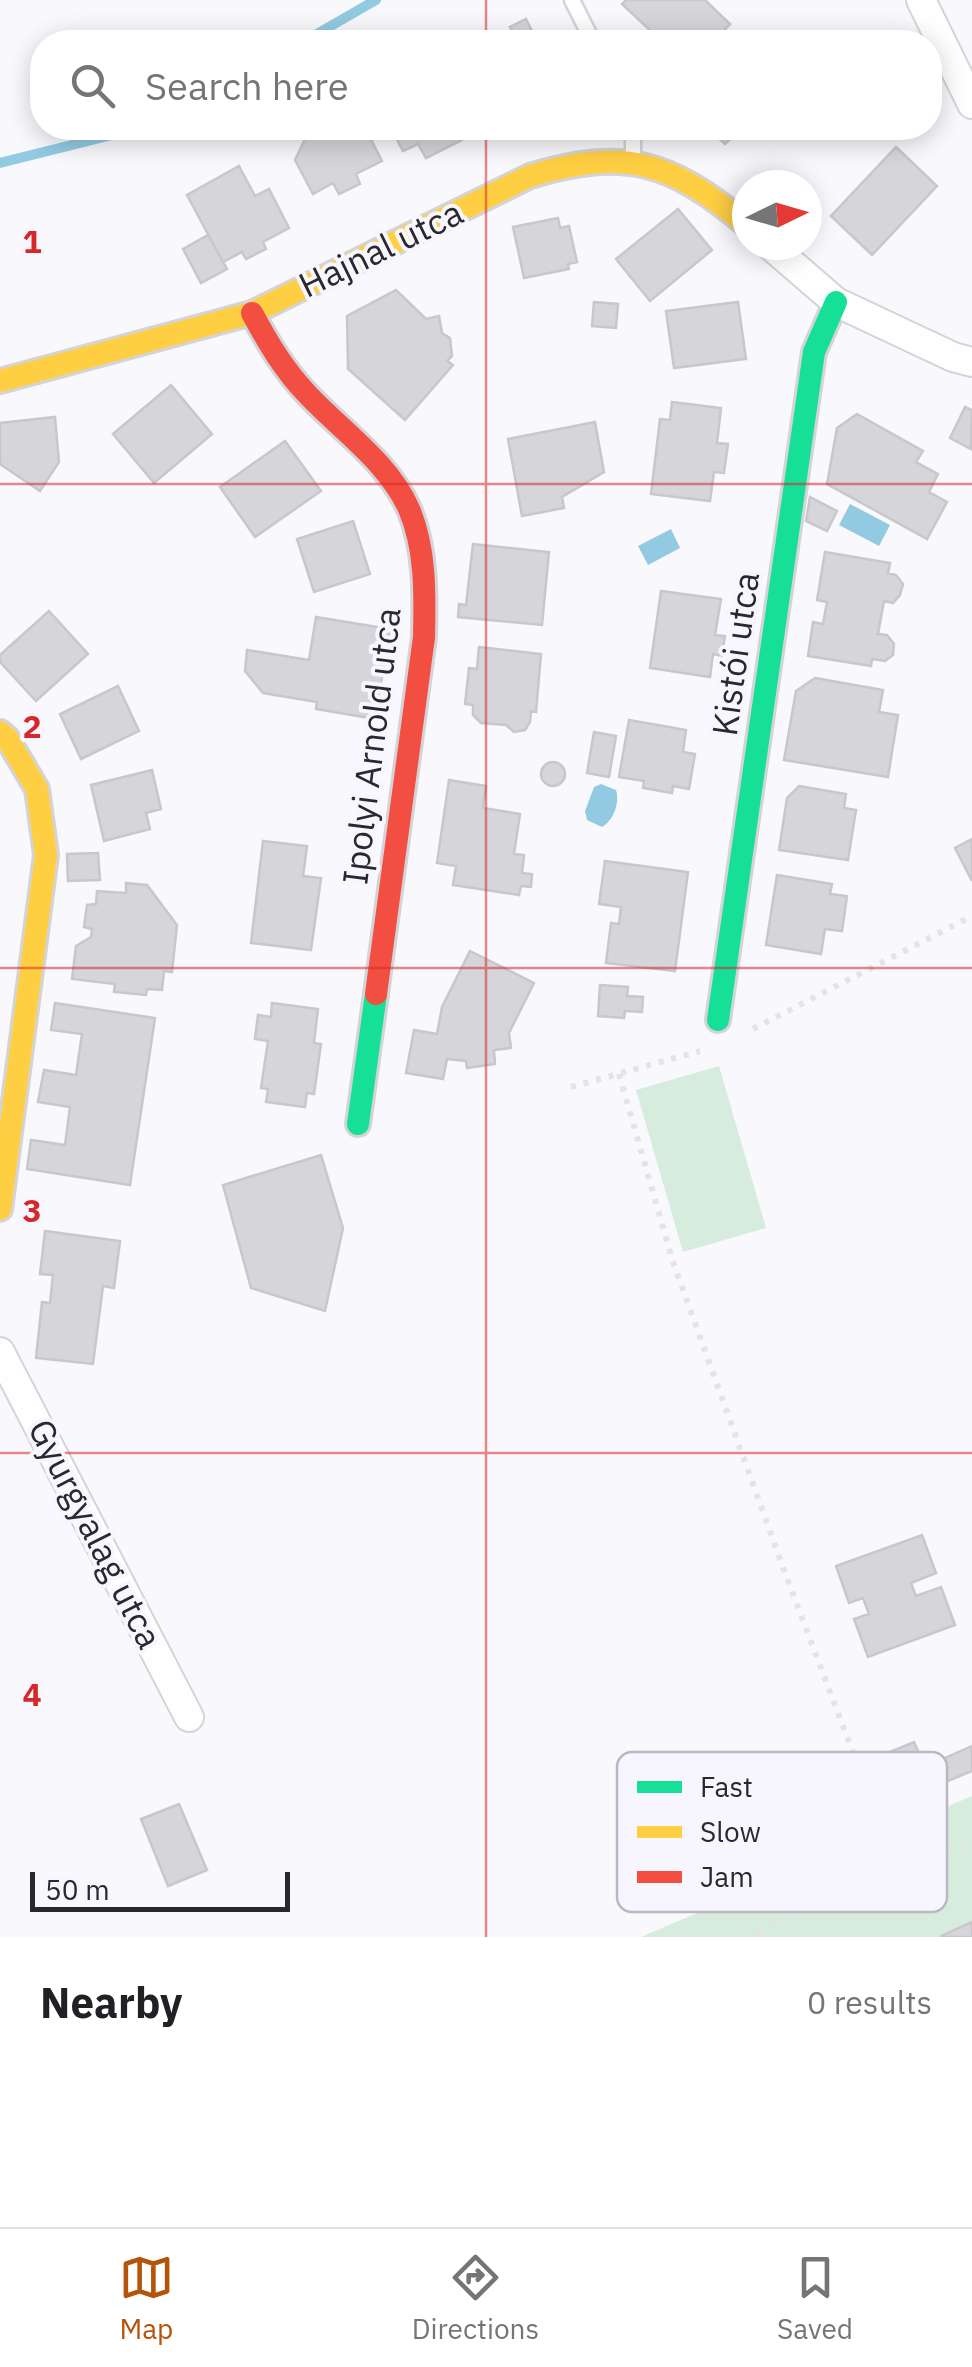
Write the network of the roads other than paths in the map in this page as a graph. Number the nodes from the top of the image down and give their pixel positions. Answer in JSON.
{"nodes":[{"id":1,"x":572,"y":0,"type":"edge"},
{"id":2,"x":921,"y":0,"type":"edge"},
{"id":3,"x":586,"y":30,"type":"edge"},
{"id":4,"x":936,"y":30,"type":"edge"},
{"id":5,"x":942,"y":43,"type":"edge"},
{"id":6,"x":972,"y":104,"type":"edge"},
{"id":7,"x":633,"y":140,"type":"edge"},
{"id":8,"x":633,"y":160,"type":"junction"},
{"id":9,"x":732,"y":212,"type":"edge"},
{"id":10,"x":787,"y":260,"type":"edge"},
{"id":11,"x":836,"y":302,"type":"junction"},
{"id":12,"x":252,"y":313,"type":"junction"},
{"id":13,"x":972,"y":362,"type":"edge"},
{"id":14,"x":0,"y":381,"type":"edge"},
{"id":15,"x":0,"y":732,"type":"edge"},
{"id":16,"x":718,"y":1020,"type":"dead end"},
{"id":17,"x":358,"y":1124,"type":"dead end"},
{"id":18,"x":0,"y":1209,"type":"edge"},
{"id":19,"x":0,"y":1352,"type":"edge"},
{"id":20,"x":189,"y":1717,"type":"dead end"}],
"edges":[{"from":1,"to":3,"type":"lane"},
{"from":2,"to":4,"type":"street"},
{"from":5,"to":6,"type":"street"},
{"from":7,"to":8,"type":"lane"},
{"from":8,"to":9,"type":"street","name":"Hajnal utca"},
{"from":8,"to":12,"type":"street","name":"Hajnal utca"},
{"from":10,"to":11,"type":"street"},
{"from":11,"to":13,"type":"street"},
{"from":11,"to":16,"type":"street","name":"Kistói utca"},
{"from":12,"to":14,"type":"street","name":"Hajnal utca"},
{"from":12,"to":17,"type":"street","name":"Ipolyi Arnold utca"},
{"from":15,"to":18,"type":"street"},
{"from":19,"to":20,"type":"street","name":"Gyurgyalag utca"}]}
